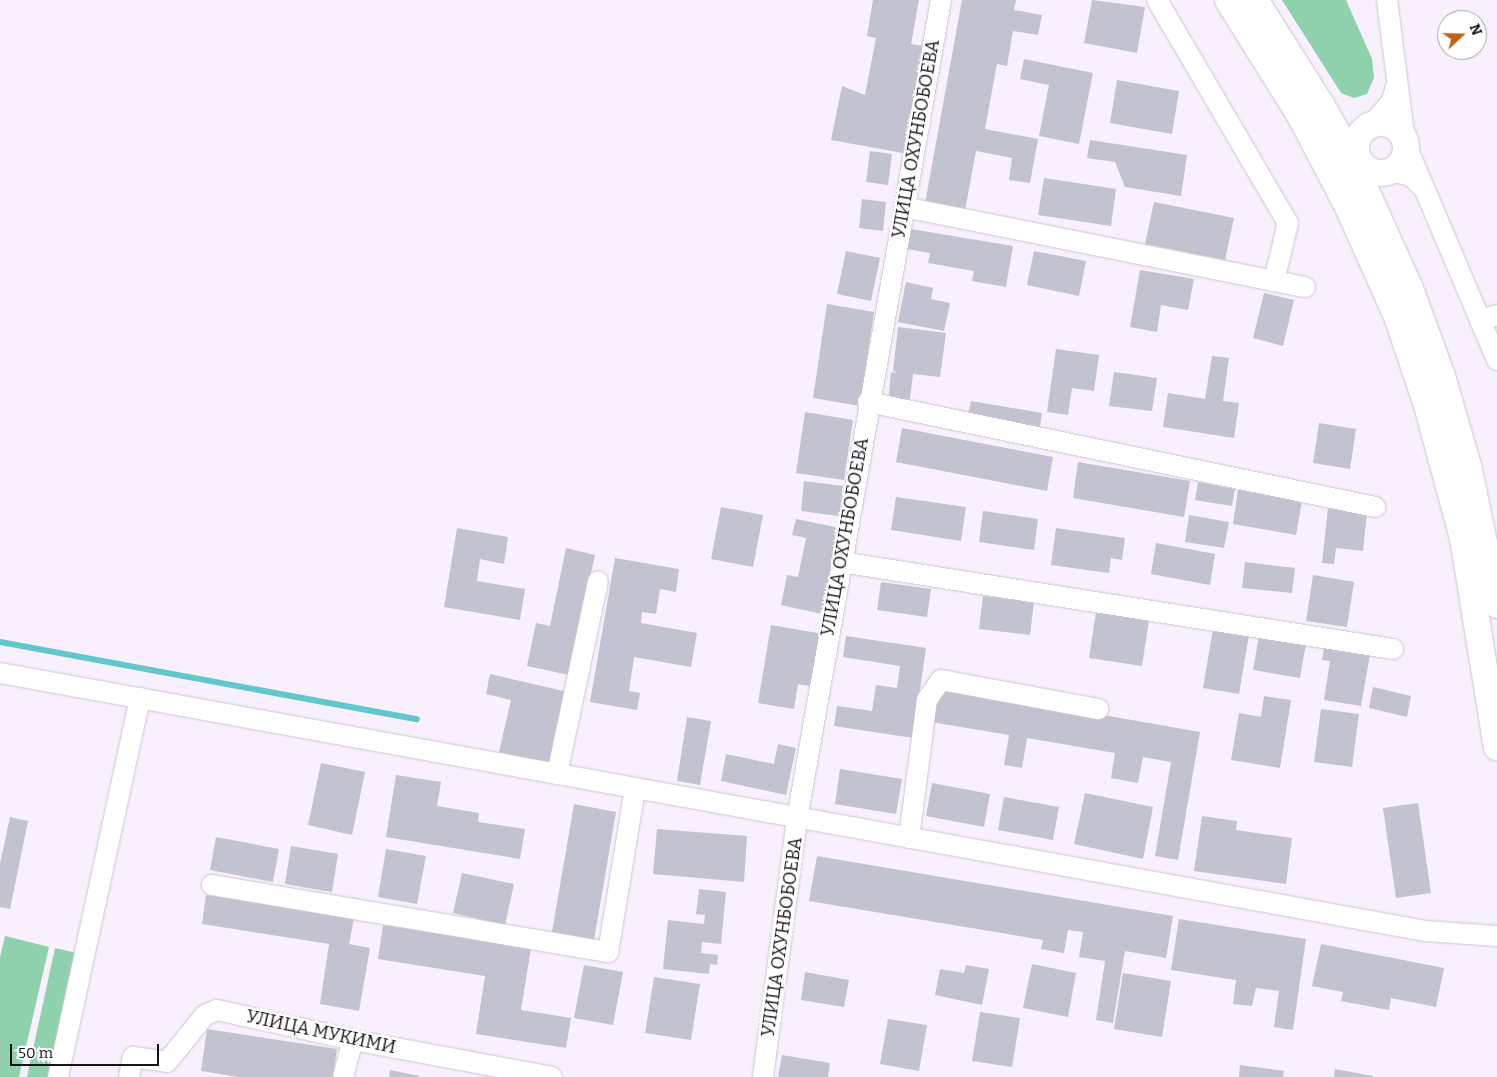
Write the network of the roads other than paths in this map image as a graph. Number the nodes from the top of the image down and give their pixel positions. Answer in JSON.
{"nodes":[{"id":1,"x":941,"y":0,"type":"edge"},
{"id":2,"x":1157,"y":0,"type":"edge"},
{"id":3,"x":1228,"y":0,"type":"edge"},
{"id":4,"x":1255,"y":0,"type":"edge"},
{"id":5,"x":1387,"y":0,"type":"edge"},
{"id":6,"x":1398,"y":79,"type":"junction"},
{"id":7,"x":1322,"y":130,"type":"junction"},
{"id":8,"x":1405,"y":143,"type":"junction"},
{"id":9,"x":1367,"y":155,"type":"junction"},
{"id":10,"x":1425,"y":193,"type":"junction"},
{"id":11,"x":1360,"y":203,"type":"junction"},
{"id":12,"x":904,"y":207,"type":"junction"},
{"id":13,"x":1274,"y":281,"type":"junction"},
{"id":14,"x":1305,"y":287,"type":"dead end"},
{"id":15,"x":1488,"y":318,"type":"edge"},
{"id":16,"x":1497,"y":360,"type":"edge"},
{"id":17,"x":868,"y":402,"type":"junction"},
{"id":18,"x":1375,"y":507,"type":"dead end"},
{"id":19,"x":841,"y":562,"type":"junction"},
{"id":20,"x":598,"y":581,"type":"dead end"},
{"id":21,"x":1497,"y":605,"type":"edge"},
{"id":22,"x":1393,"y":649,"type":"dead end"},
{"id":23,"x":0,"y":673,"type":"edge"},
{"id":24,"x":140,"y":698,"type":"junction"},
{"id":25,"x":1098,"y":709,"type":"dead end"},
{"id":26,"x":1497,"y":747,"type":"edge"},
{"id":27,"x":557,"y":774,"type":"junction"},
{"id":28,"x":636,"y":789,"type":"junction"},
{"id":29,"x":797,"y":819,"type":"junction"},
{"id":30,"x":909,"y":838,"type":"junction"},
{"id":31,"x":212,"y":885,"type":"dead end"},
{"id":32,"x":1497,"y":936,"type":"edge"},
{"id":33,"x":353,"y":1040,"type":"junction"},
{"id":34,"x":58,"y":1077,"type":"edge"},
{"id":35,"x":129,"y":1077,"type":"edge"},
{"id":36,"x":343,"y":1077,"type":"edge"},
{"id":37,"x":552,"y":1077,"type":"edge"},
{"id":38,"x":763,"y":1077,"type":"edge"}],
"edges":[{"from":1,"to":12,"type":"street","name":"УЛИЦА ОХУНБОБОЕВА"},
{"from":2,"to":13,"type":"street"},
{"from":3,"to":7,"type":"main road"},
{"from":4,"to":7,"type":"main road"},
{"from":5,"to":6,"type":"street"},
{"from":6,"to":8,"type":"street"},
{"from":6,"to":9,"type":"street"},
{"from":7,"to":9,"type":"main road"},
{"from":7,"to":9,"type":"main road"},
{"from":7,"to":11,"type":"main road"},
{"from":8,"to":9,"type":"main road"},
{"from":8,"to":9,"type":"main road"},
{"from":8,"to":10,"type":"street"},
{"from":9,"to":10,"type":"street"},
{"from":9,"to":11,"type":"main road"},
{"from":9,"to":11,"type":"main road"},
{"from":10,"to":15,"type":"street"},
{"from":11,"to":21,"type":"main road"},
{"from":11,"to":26,"type":"main road"},
{"from":12,"to":13,"type":"street"},
{"from":12,"to":17,"type":"street","name":"УЛИЦА ОХУНБОБОЕВА"},
{"from":13,"to":14,"type":"street"},
{"from":15,"to":16,"type":"street"},
{"from":17,"to":18,"type":"street"},
{"from":17,"to":19,"type":"street","name":"УЛИЦА ОХУНБОБОЕВА"},
{"from":19,"to":22,"type":"street"},
{"from":19,"to":29,"type":"street","name":"УЛИЦА ОХУНБОБОЕВА"},
{"from":20,"to":27,"type":"street"},
{"from":23,"to":24,"type":"street"},
{"from":24,"to":27,"type":"street"},
{"from":24,"to":34,"type":"street"},
{"from":25,"to":30,"type":"street"},
{"from":27,"to":28,"type":"street"},
{"from":28,"to":29,"type":"street"},
{"from":28,"to":31,"type":"street"},
{"from":29,"to":30,"type":"street"},
{"from":29,"to":38,"type":"street","name":"УЛИЦА ОХУНБОБОЕВА"},
{"from":30,"to":32,"type":"street"},
{"from":33,"to":35,"type":"street","name":"УЛИЦА МУКИМИ"},
{"from":33,"to":36,"type":"street"},
{"from":33,"to":37,"type":"street","name":"УЛИЦА МУКИМИ"}]}
